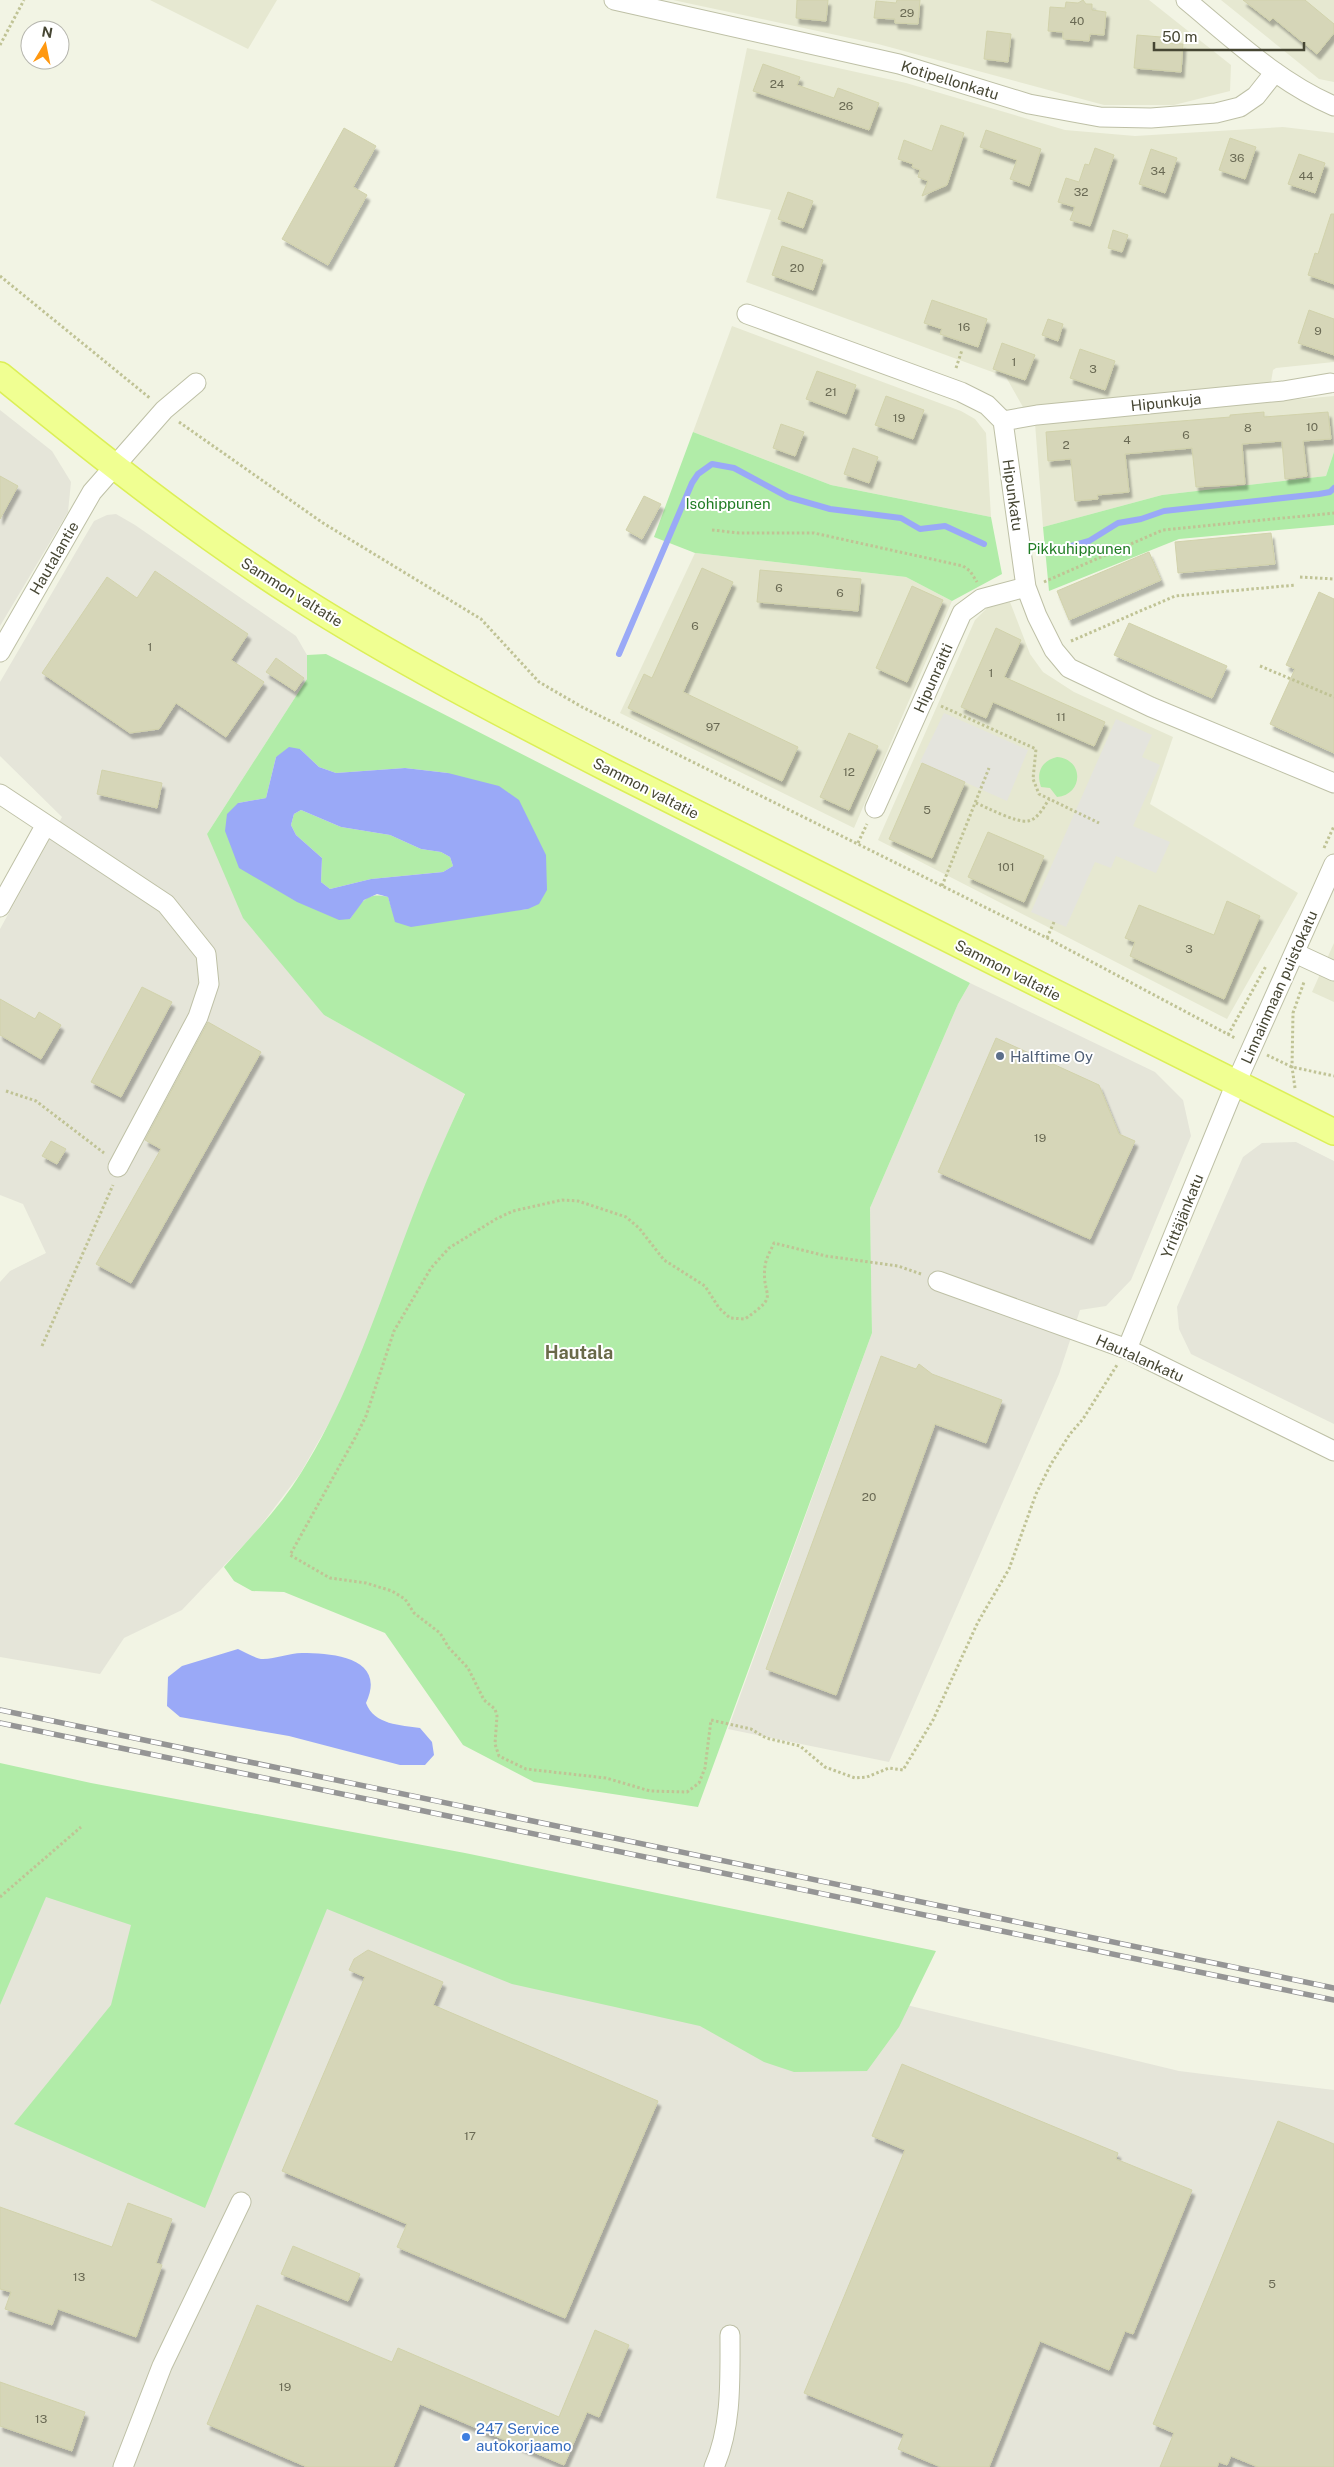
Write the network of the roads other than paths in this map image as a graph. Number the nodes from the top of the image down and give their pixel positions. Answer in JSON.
{"nodes":[{"id":1,"x":614,"y":0,"type":"edge"},
{"id":2,"x":1186,"y":0,"type":"edge"},
{"id":3,"x":1275,"y":72,"type":"junction"},
{"id":4,"x":1334,"y":106,"type":"edge"},
{"id":5,"x":747,"y":314,"type":"dead end"},
{"id":6,"x":0,"y":375,"type":"edge"},
{"id":7,"x":196,"y":382,"type":"dead end"},
{"id":8,"x":1330,"y":383,"type":"dead end"},
{"id":9,"x":1003,"y":421,"type":"junction"},
{"id":10,"x":112,"y":467,"type":"junction"},
{"id":11,"x":1026,"y":587,"type":"junction"},
{"id":12,"x":0,"y":652,"type":"edge"},
{"id":13,"x":1334,"y":783,"type":"edge"},
{"id":14,"x":0,"y":794,"type":"edge"},
{"id":15,"x":875,"y":808,"type":"dead end"},
{"id":16,"x":45,"y":826,"type":"junction"},
{"id":17,"x":1334,"y":864,"type":"edge"},
{"id":18,"x":0,"y":907,"type":"edge"},
{"id":19,"x":1295,"y":953,"type":"junction"},
{"id":20,"x":1334,"y":971,"type":"edge"},
{"id":21,"x":1236,"y":1083,"type":"junction"},
{"id":22,"x":1334,"y":1132,"type":"edge"},
{"id":23,"x":118,"y":1167,"type":"road end"},
{"id":24,"x":938,"y":1281,"type":"road end"},
{"id":25,"x":1127,"y":1349,"type":"junction"},
{"id":26,"x":1334,"y":1451,"type":"edge"},
{"id":27,"x":241,"y":2202,"type":"dead end"},
{"id":28,"x":730,"y":2335,"type":"dead end"},
{"id":29,"x":123,"y":2467,"type":"edge"},
{"id":30,"x":714,"y":2467,"type":"edge"}],
"edges":[{"from":1,"to":3,"type":"street","name":"Kotipellonkatu"},
{"from":2,"to":3,"type":"street"},
{"from":3,"to":4,"type":"street"},
{"from":5,"to":9,"type":"street"},
{"from":6,"to":10,"type":"main road","name":"Sammon valtatie"},
{"from":7,"to":10,"type":"street","name":"Hautalantie"},
{"from":8,"to":9,"type":"street","name":"Hipunkuja"},
{"from":9,"to":11,"type":"street","name":"Hipunkatu"},
{"from":10,"to":12,"type":"street","name":"Hautalantie"},
{"from":10,"to":21,"type":"main road","name":"Sammon valtatie"},
{"from":11,"to":13,"type":"street","name":"Hipunkatu"},
{"from":11,"to":15,"type":"street","name":"Hipunraitti"},
{"from":14,"to":16,"type":"street"},
{"from":16,"to":18,"type":"street"},
{"from":16,"to":23,"type":"street"},
{"from":17,"to":19,"type":"street","name":"Linnainmaan puistokatu"},
{"from":19,"to":20,"type":"street"},
{"from":19,"to":21,"type":"street","name":"Linnainmaan puistokatu"},
{"from":21,"to":22,"type":"main road","name":"Sammon valtatie"},
{"from":21,"to":25,"type":"street","name":"Yrittäjänkatu"},
{"from":24,"to":25,"type":"street","name":"Hautalankatu"},
{"from":25,"to":26,"type":"street","name":"Hautalankatu"},
{"from":27,"to":29,"type":"street"},
{"from":28,"to":30,"type":"street"}]}
